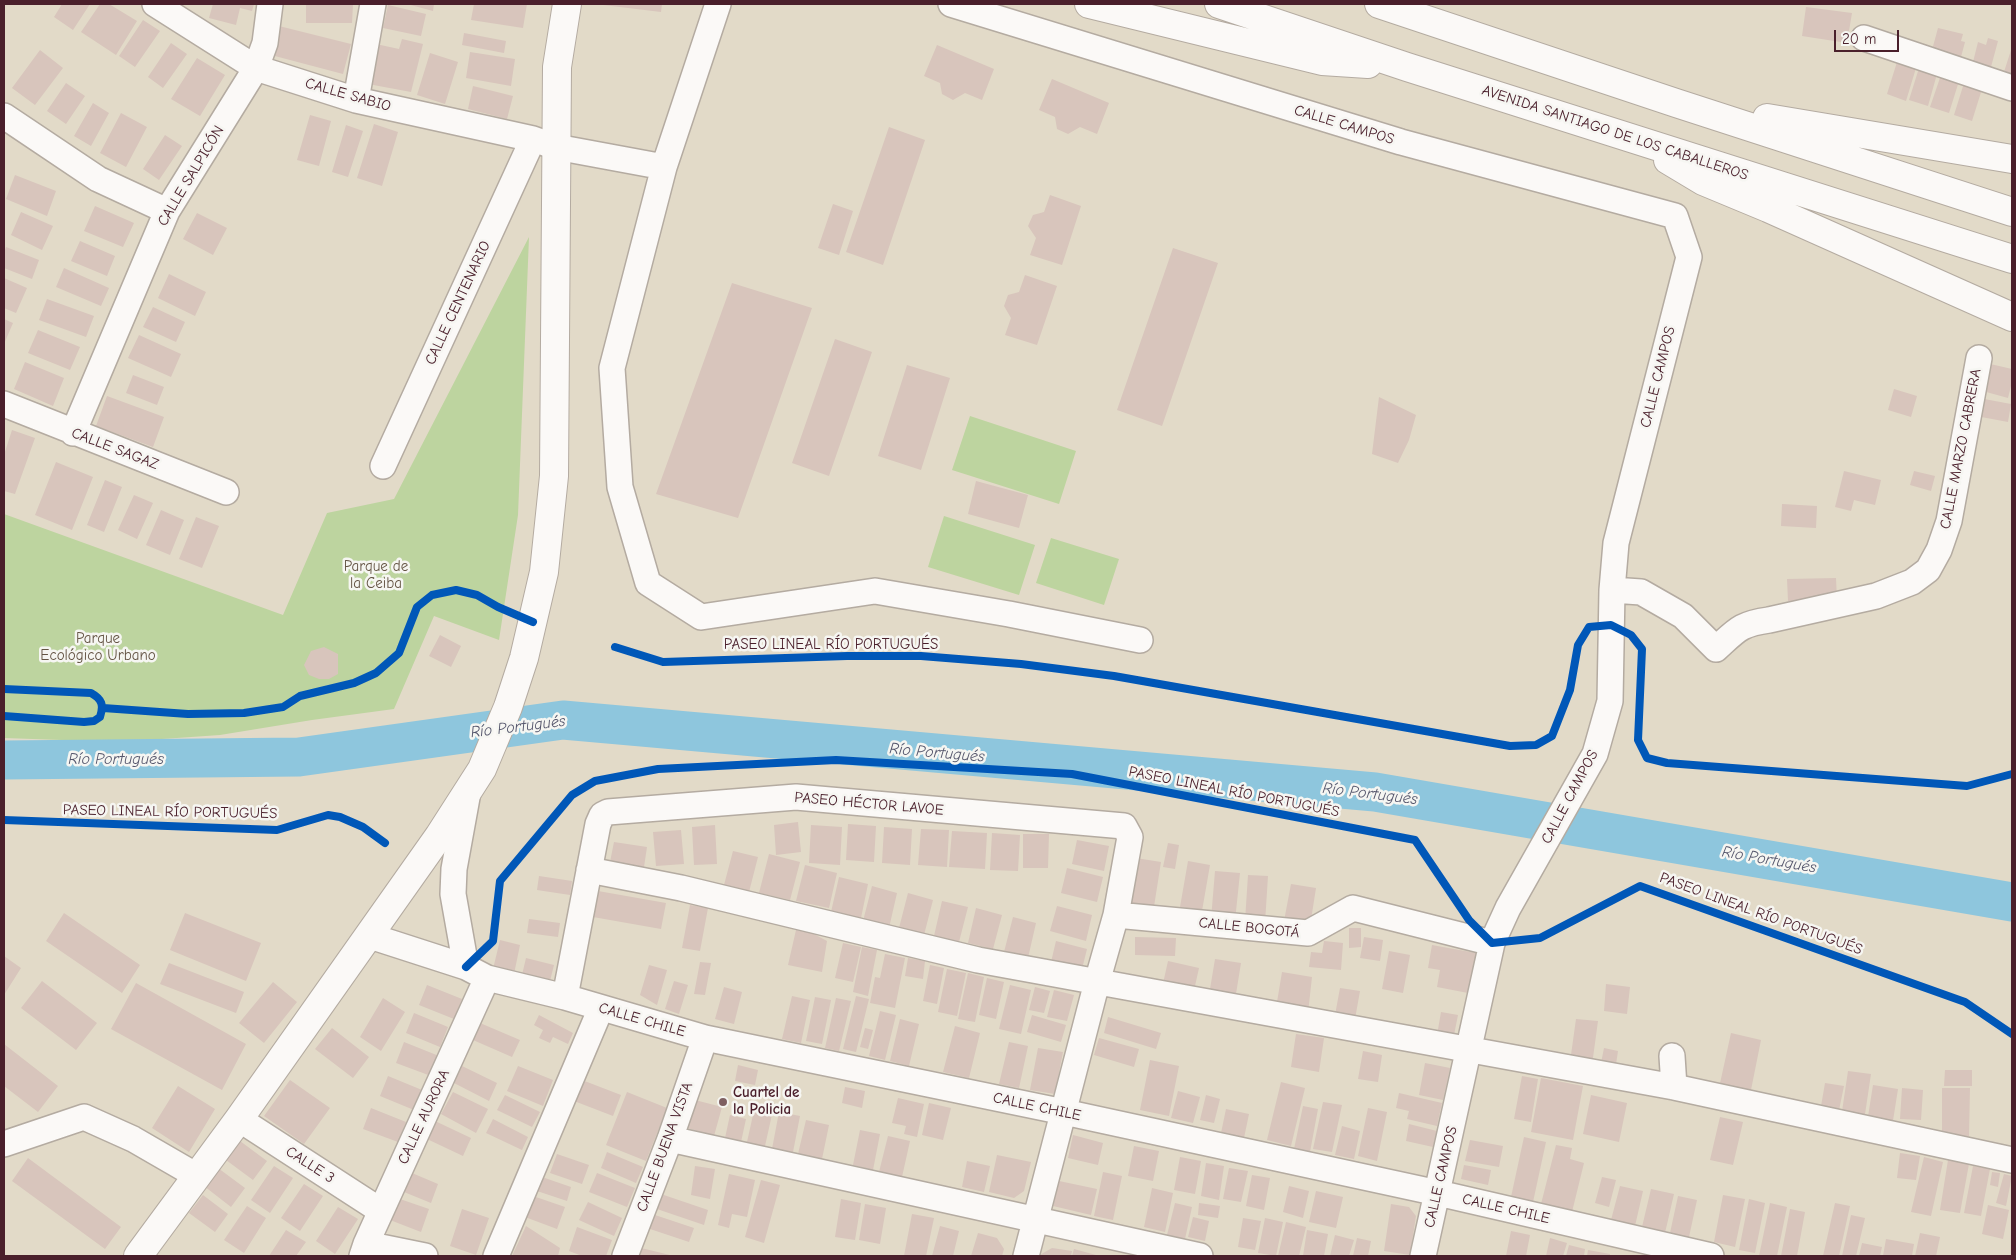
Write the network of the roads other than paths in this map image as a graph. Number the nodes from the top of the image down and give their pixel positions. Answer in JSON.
{"nodes":[{"id":1,"x":155,"y":4,"type":"edge"},
{"id":2,"x":270,"y":4,"type":"edge"},
{"id":3,"x":374,"y":4,"type":"edge"},
{"id":4,"x":567,"y":4,"type":"edge"},
{"id":5,"x":718,"y":4,"type":"edge"},
{"id":6,"x":951,"y":4,"type":"edge"},
{"id":7,"x":1089,"y":4,"type":"edge"},
{"id":8,"x":1219,"y":4,"type":"edge"},
{"id":9,"x":1379,"y":4,"type":"edge"},
{"id":10,"x":1864,"y":38,"type":"dead end"},
{"id":11,"x":1407,"y":67,"type":"junction"},
{"id":12,"x":256,"y":68,"type":"junction"},
{"id":13,"x":2012,"y":88,"type":"edge"},
{"id":14,"x":356,"y":100,"type":"junction"},
{"id":15,"x":1676,"y":103,"type":"junction"},
{"id":16,"x":4,"y":116,"type":"edge"},
{"id":17,"x":1632,"y":138,"type":"junction"},
{"id":18,"x":545,"y":143,"type":"junction"},
{"id":19,"x":2012,"y":160,"type":"edge"},
{"id":20,"x":664,"y":167,"type":"junction"},
{"id":21,"x":167,"y":211,"type":"junction"},
{"id":22,"x":2012,"y":212,"type":"edge"},
{"id":23,"x":2012,"y":259,"type":"edge"},
{"id":24,"x":2012,"y":317,"type":"edge"},
{"id":25,"x":1979,"y":358,"type":"dead end"},
{"id":26,"x":4,"y":404,"type":"edge"},
{"id":27,"x":73,"y":432,"type":"junction"},
{"id":28,"x":383,"y":466,"type":"dead end"},
{"id":29,"x":226,"y":492,"type":"dead end"},
{"id":30,"x":1612,"y":590,"type":"junction"},
{"id":31,"x":1140,"y":640,"type":"dead end"},
{"id":32,"x":468,"y":792,"type":"junction"},
{"id":33,"x":588,"y":870,"type":"junction"},
{"id":34,"x":1116,"y":915,"type":"junction"},
{"id":35,"x":370,"y":936,"type":"junction"},
{"id":36,"x":1492,"y":943,"type":"junction"},
{"id":37,"x":477,"y":973,"type":"junction"},
{"id":38,"x":1097,"y":982,"type":"junction"},
{"id":39,"x":565,"y":997,"type":"junction"},
{"id":40,"x":600,"y":1008,"type":"junction"},
{"id":41,"x":705,"y":1038,"type":"junction"},
{"id":42,"x":1469,"y":1051,"type":"junction"},
{"id":43,"x":1672,"y":1056,"type":"dead end"},
{"id":44,"x":1674,"y":1087,"type":"junction"},
{"id":45,"x":1064,"y":1112,"type":"junction"},
{"id":46,"x":240,"y":1119,"type":"junction"},
{"id":47,"x":670,"y":1139,"type":"junction"},
{"id":48,"x":4,"y":1144,"type":"edge"},
{"id":49,"x":2012,"y":1160,"type":"edge"},
{"id":50,"x":197,"y":1176,"type":"junction"},
{"id":51,"x":1438,"y":1193,"type":"junction"},
{"id":52,"x":381,"y":1211,"type":"junction"},
{"id":53,"x":1036,"y":1221,"type":"junction"},
{"id":54,"x":364,"y":1250,"type":"edge"},
{"id":55,"x":138,"y":1256,"type":"edge"},
{"id":56,"x":425,"y":1256,"type":"edge"},
{"id":57,"x":496,"y":1256,"type":"edge"},
{"id":58,"x":624,"y":1256,"type":"edge"},
{"id":59,"x":1026,"y":1256,"type":"edge"},
{"id":60,"x":1200,"y":1256,"type":"edge"},
{"id":61,"x":1423,"y":1256,"type":"edge"},
{"id":62,"x":1711,"y":1256,"type":"edge"}],
"edges":[{"from":1,"to":12,"type":"street","name":"CALLE SABIO"},
{"from":2,"to":12,"type":"street","name":"CALLE SALPICÓN"},
{"from":3,"to":14,"type":"street"},
{"from":4,"to":18,"type":"main road"},
{"from":5,"to":20,"type":"street"},
{"from":6,"to":30,"type":"street","name":"CALLE CAMPOS"},
{"from":7,"to":11,"type":"main road"},
{"from":8,"to":11,"type":"main road","name":"AVENIDA SANTIAGO DE LOS CABALLEROS"},
{"from":9,"to":15,"type":"main road"},
{"from":10,"to":13,"type":"street"},
{"from":11,"to":17,"type":"main road","name":"AVENIDA SANTIAGO DE LOS CABALLEROS"},
{"from":12,"to":14,"type":"street","name":"CALLE SABIO"},
{"from":12,"to":21,"type":"street","name":"CALLE SALPICÓN"},
{"from":14,"to":18,"type":"street","name":"CALLE SABIO"},
{"from":15,"to":19,"type":"main road"},
{"from":15,"to":22,"type":"main road"},
{"from":16,"to":21,"type":"street"},
{"from":17,"to":23,"type":"main road","name":"AVENIDA SANTIAGO DE LOS CABALLEROS"},
{"from":17,"to":24,"type":"main road"},
{"from":18,"to":20,"type":"street","name":"CALLE SABIO"},
{"from":18,"to":28,"type":"street","name":"CALLE CENTENARIO"},
{"from":18,"to":32,"type":"main road"},
{"from":20,"to":31,"type":"street"},
{"from":21,"to":27,"type":"street","name":"CALLE SALPICÓN"},
{"from":25,"to":30,"type":"street","name":"CALLE MARZO CABRERA"},
{"from":26,"to":27,"type":"street","name":"CALLE SAGAZ"},
{"from":27,"to":29,"type":"street","name":"CALLE SAGAZ"},
{"from":30,"to":36,"type":"street","name":"CALLE CAMPOS"},
{"from":32,"to":35,"type":"main road"},
{"from":32,"to":37,"type":"street"},
{"from":33,"to":34,"type":"street","name":"PASEO HÉCTOR LAVOE"},
{"from":33,"to":38,"type":"street"},
{"from":33,"to":39,"type":"street"},
{"from":34,"to":36,"type":"street","name":"CALLE BOGOTÁ"},
{"from":34,"to":38,"type":"street"},
{"from":35,"to":37,"type":"street","name":"CALLE CHILE"},
{"from":35,"to":46,"type":"main road"},
{"from":36,"to":42,"type":"street","name":"CALLE CAMPOS"},
{"from":37,"to":39,"type":"street","name":"CALLE CHILE"},
{"from":37,"to":52,"type":"street","name":"CALLE AURORA"},
{"from":38,"to":42,"type":"street"},
{"from":38,"to":45,"type":"street"},
{"from":39,"to":40,"type":"street","name":"CALLE CHILE"},
{"from":40,"to":41,"type":"street","name":"CALLE CHILE"},
{"from":40,"to":57,"type":"street"},
{"from":41,"to":45,"type":"street","name":"CALLE CHILE"},
{"from":41,"to":47,"type":"street","name":"CALLE BUENA VISTA"},
{"from":42,"to":44,"type":"street"},
{"from":42,"to":51,"type":"street","name":"CALLE CAMPOS"},
{"from":43,"to":44,"type":"street"},
{"from":44,"to":49,"type":"street"},
{"from":45,"to":51,"type":"street","name":"CALLE CHILE"},
{"from":45,"to":53,"type":"street"},
{"from":46,"to":50,"type":"main road"},
{"from":46,"to":52,"type":"street","name":"CALLE 3"},
{"from":47,"to":53,"type":"street"},
{"from":47,"to":58,"type":"street","name":"CALLE BUENA VISTA"},
{"from":48,"to":50,"type":"street"},
{"from":50,"to":55,"type":"main road"},
{"from":51,"to":61,"type":"street","name":"CALLE CAMPOS"},
{"from":51,"to":62,"type":"street","name":"CALLE CHILE"},
{"from":52,"to":54,"type":"street","name":"CALLE AURORA"},
{"from":53,"to":59,"type":"street"},
{"from":53,"to":60,"type":"street"},
{"from":54,"to":56,"type":"street"}]}
